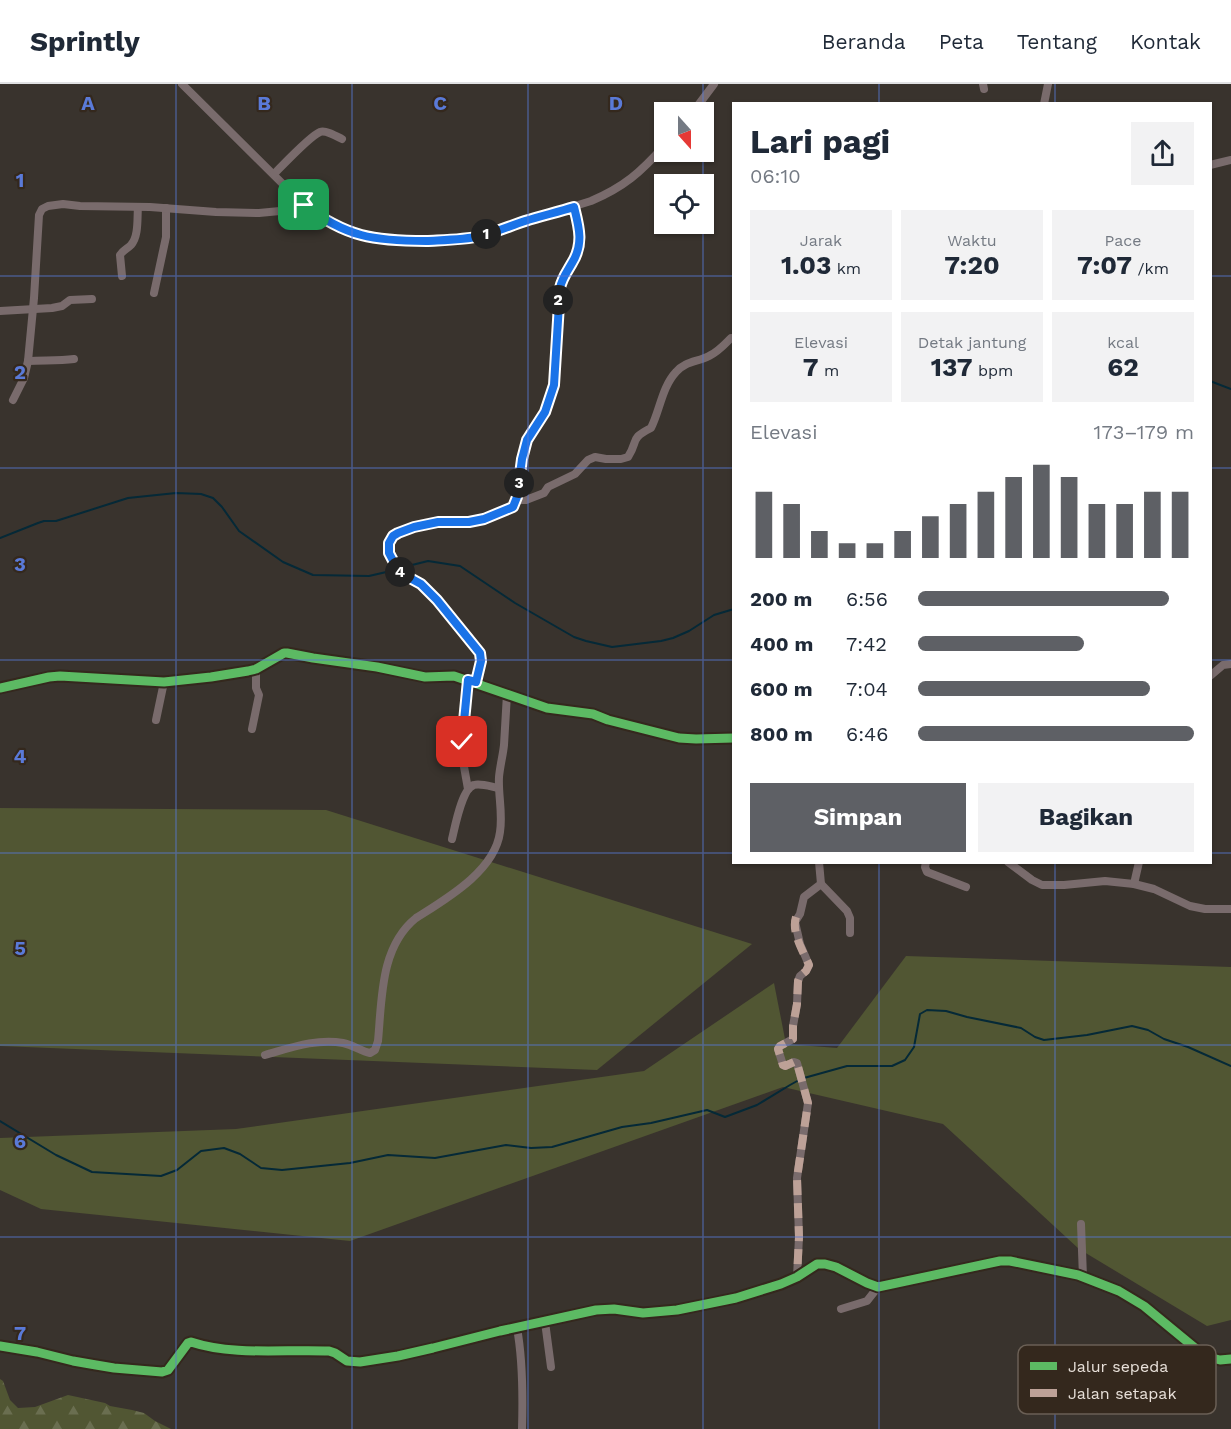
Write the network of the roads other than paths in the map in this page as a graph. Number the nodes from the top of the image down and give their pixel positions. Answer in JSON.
{"nodes":[{"id":1,"x":182,"y":84,"type":"edge"},
{"id":2,"x":714,"y":84,"type":"edge"},
{"id":3,"x":1048,"y":84,"type":"edge"},
{"id":4,"x":700,"y":102,"type":"edge"},
{"id":5,"x":1044,"y":102,"type":"edge"},
{"id":6,"x":342,"y":139,"type":"dead end"},
{"id":7,"x":654,"y":157,"type":"edge"},
{"id":8,"x":1231,"y":160,"type":"edge"},
{"id":9,"x":1212,"y":165,"type":"edge"},
{"id":10,"x":274,"y":174,"type":"junction"},
{"id":11,"x":138,"y":207,"type":"junction"},
{"id":12,"x":574,"y":207,"type":"junction"},
{"id":13,"x":166,"y":208,"type":"junction"},
{"id":14,"x":320,"y":217,"type":"junction"},
{"id":15,"x":122,"y":276,"type":"dead end"},
{"id":16,"x":154,"y":293,"type":"dead end"},
{"id":17,"x":92,"y":299,"type":"dead end"},
{"id":18,"x":33,"y":310,"type":"junction"},
{"id":19,"x":0,"y":311,"type":"edge"},
{"id":20,"x":732,"y":338,"type":"edge"},
{"id":21,"x":74,"y":359,"type":"dead end"},
{"id":22,"x":28,"y":361,"type":"junction"},
{"id":23,"x":13,"y":400,"type":"dead end"},
{"id":24,"x":517,"y":497,"type":"junction"},
{"id":25,"x":1231,"y":664,"type":"edge"},
{"id":26,"x":256,"y":669,"type":"junction"},
{"id":27,"x":1212,"y":674,"type":"edge"},
{"id":28,"x":472,"y":681,"type":"junction"},
{"id":29,"x":164,"y":682,"type":"junction"},
{"id":30,"x":0,"y":688,"type":"edge"},
{"id":31,"x":507,"y":694,"type":"junction"},
{"id":32,"x":156,"y":720,"type":"dead end"},
{"id":33,"x":252,"y":729,"type":"dead end"},
{"id":34,"x":732,"y":738,"type":"edge"},
{"id":35,"x":499,"y":788,"type":"junction"},
{"id":36,"x":468,"y":789,"type":"junction"},
{"id":37,"x":452,"y":839,"type":"dead end"},
{"id":38,"x":819,"y":864,"type":"edge"},
{"id":39,"x":926,"y":864,"type":"edge"},
{"id":40,"x":1011,"y":864,"type":"edge"},
{"id":41,"x":1139,"y":864,"type":"edge"},
{"id":42,"x":821,"y":884,"type":"junction"},
{"id":43,"x":1134,"y":884,"type":"junction"},
{"id":44,"x":966,"y":887,"type":"dead end"},
{"id":45,"x":1231,"y":909,"type":"edge"},
{"id":46,"x":850,"y":933,"type":"dead end"},
{"id":47,"x":265,"y":1055,"type":"dead end"},
{"id":48,"x":1081,"y":1224,"type":"dead end"},
{"id":49,"x":797,"y":1276,"type":"junction"},
{"id":50,"x":1083,"y":1277,"type":"junction"},
{"id":51,"x":878,"y":1287,"type":"junction"},
{"id":52,"x":841,"y":1309,"type":"dead end"},
{"id":53,"x":545,"y":1322,"type":"junction"},
{"id":54,"x":517,"y":1328,"type":"junction"},
{"id":55,"x":1193,"y":1345,"type":"edge"},
{"id":56,"x":0,"y":1346,"type":"edge"},
{"id":57,"x":1216,"y":1359,"type":"edge"},
{"id":58,"x":1231,"y":1359,"type":"edge"},
{"id":59,"x":551,"y":1367,"type":"dead end"},
{"id":60,"x":522,"y":1429,"type":"edge"}],
"edges":[{"from":1,"to":10,"type":"street"},
{"from":2,"to":4,"type":"street"},
{"from":3,"to":5,"type":"street"},
{"from":6,"to":10,"type":"street"},
{"from":7,"to":12,"type":"street"},
{"from":8,"to":9,"type":"street"},
{"from":10,"to":14,"type":"street"},
{"from":11,"to":13,"type":"street"},
{"from":11,"to":15,"type":"street"},
{"from":11,"to":18,"type":"street"},
{"from":12,"to":14,"type":"street"},
{"from":12,"to":24,"type":"street"},
{"from":13,"to":14,"type":"street"},
{"from":13,"to":16,"type":"street"},
{"from":17,"to":18,"type":"street"},
{"from":18,"to":19,"type":"street"},
{"from":18,"to":22,"type":"street"},
{"from":20,"to":24,"type":"street"},
{"from":21,"to":22,"type":"street"},
{"from":22,"to":23,"type":"street"},
{"from":24,"to":28,"type":"street"},
{"from":25,"to":27,"type":"street"},
{"from":26,"to":28,"type":"street"},
{"from":26,"to":29,"type":"street"},
{"from":26,"to":33,"type":"street"},
{"from":28,"to":31,"type":"street"},
{"from":28,"to":36,"type":"street"},
{"from":29,"to":30,"type":"street"},
{"from":29,"to":32,"type":"street"},
{"from":31,"to":34,"type":"street"},
{"from":31,"to":35,"type":"street"},
{"from":35,"to":36,"type":"street"},
{"from":35,"to":47,"type":"street"},
{"from":36,"to":37,"type":"street"},
{"from":38,"to":42,"type":"street"},
{"from":39,"to":44,"type":"street"},
{"from":40,"to":43,"type":"street"},
{"from":41,"to":43,"type":"street"},
{"from":42,"to":46,"type":"street"},
{"from":42,"to":49,"type":"street"},
{"from":43,"to":45,"type":"street"},
{"from":48,"to":50,"type":"street"},
{"from":49,"to":51,"type":"street"},
{"from":49,"to":53,"type":"street"},
{"from":50,"to":51,"type":"street"},
{"from":50,"to":55,"type":"street"},
{"from":51,"to":52,"type":"street"},
{"from":53,"to":54,"type":"street"},
{"from":53,"to":59,"type":"street"},
{"from":54,"to":56,"type":"street"},
{"from":54,"to":60,"type":"street"},
{"from":57,"to":58,"type":"street"}]}
